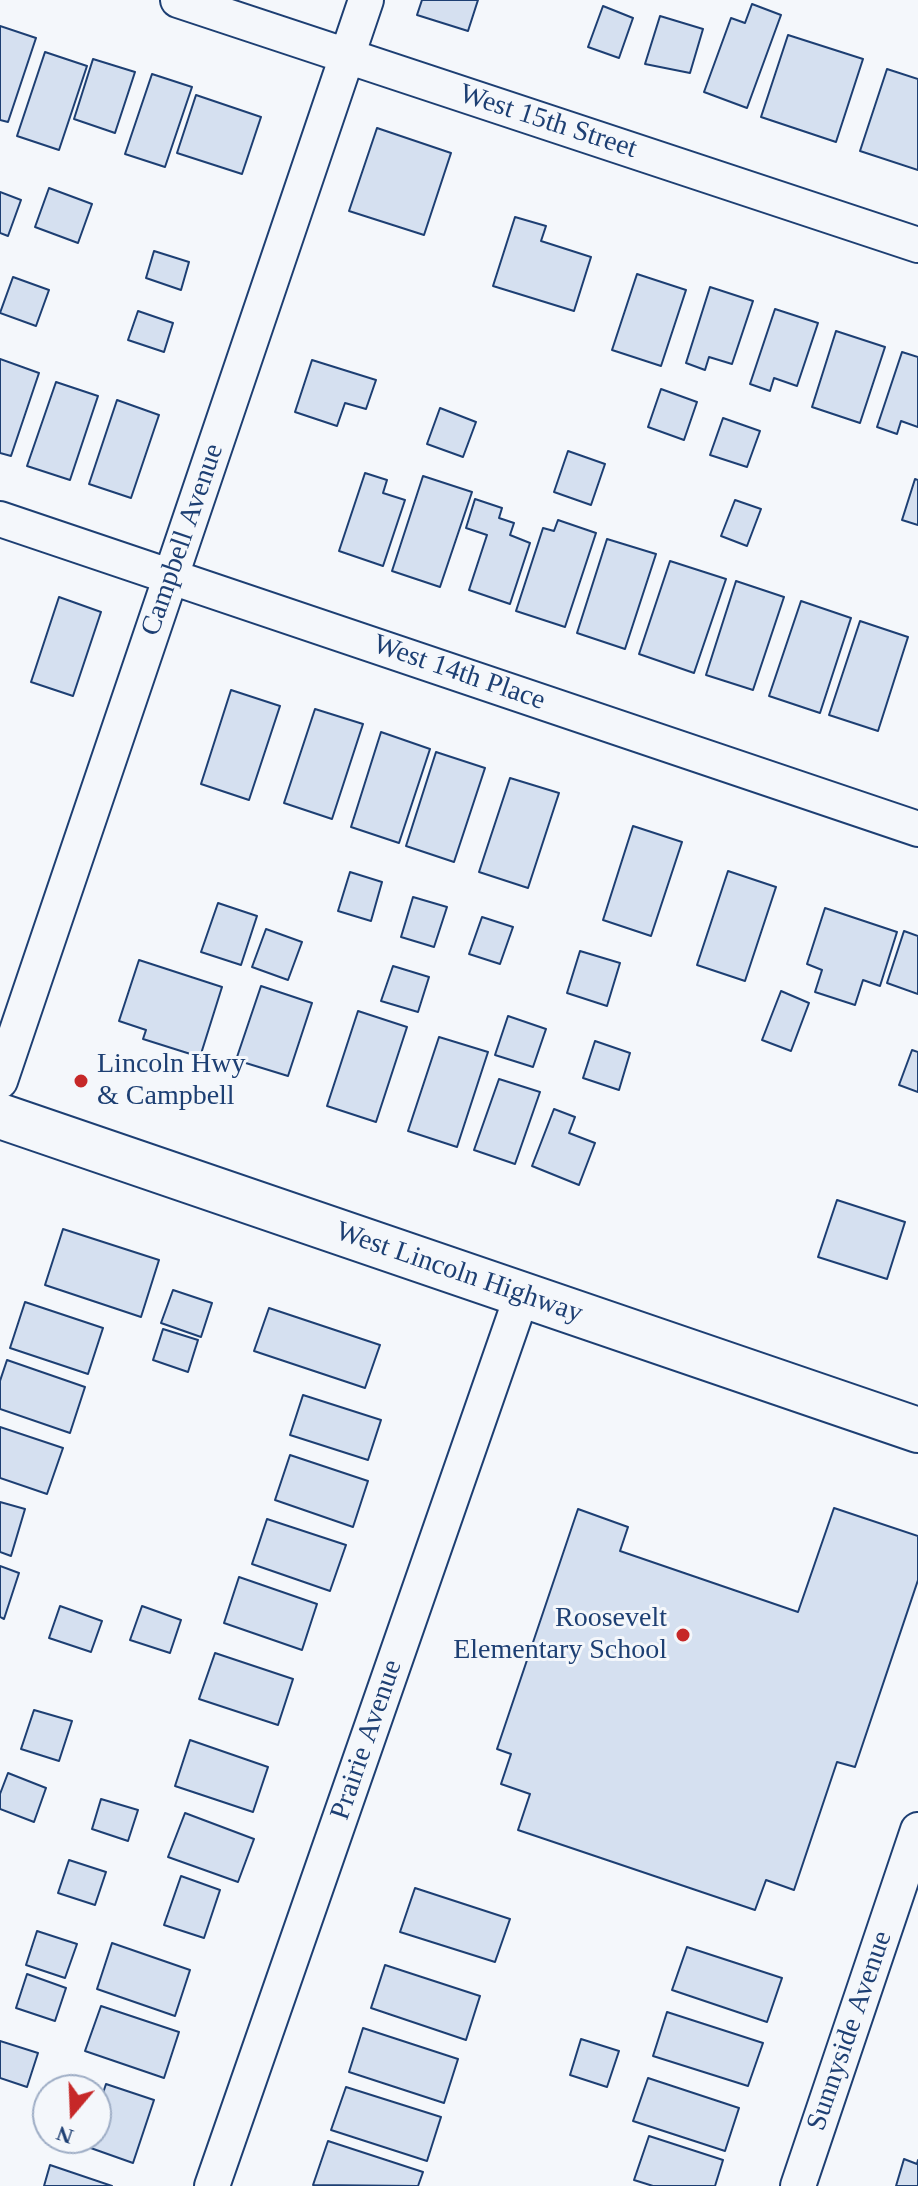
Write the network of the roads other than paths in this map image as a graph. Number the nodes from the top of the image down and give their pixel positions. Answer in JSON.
{"nodes":[{"id":1,"x":178,"y":0,"type":"edge"},
{"id":2,"x":366,"y":0,"type":"edge"},
{"id":3,"x":347,"y":56,"type":"junction"},
{"id":4,"x":918,"y":245,"type":"edge"},
{"id":5,"x":0,"y":519,"type":"edge"},
{"id":6,"x":171,"y":575,"type":"junction"},
{"id":7,"x":918,"y":829,"type":"edge"},
{"id":8,"x":0,"y":1081,"type":"edge"},
{"id":9,"x":0,"y":1116,"type":"edge"},
{"id":10,"x":522,"y":1295,"type":"junction"},
{"id":11,"x":918,"y":1430,"type":"edge"},
{"id":12,"x":918,"y":1830,"type":"edge"},
{"id":13,"x":212,"y":2186,"type":"edge"},
{"id":14,"x":798,"y":2186,"type":"edge"}],
"edges":[{"from":1,"to":3,"type":"street","name":"West 15th Street"},
{"from":2,"to":3,"type":"street","name":"Campbell Avenue"},
{"from":3,"to":4,"type":"street","name":"West 15th Street"},
{"from":3,"to":6,"type":"street","name":"Campbell Avenue"},
{"from":5,"to":6,"type":"street","name":"West 14th Place"},
{"from":6,"to":7,"type":"street","name":"West 14th Place"},
{"from":6,"to":8,"type":"street","name":"Campbell Avenue"},
{"from":9,"to":10,"type":"main road","name":"West Lincoln Highway"},
{"from":10,"to":11,"type":"main road","name":"West Lincoln Highway"},
{"from":10,"to":13,"type":"street","name":"Prairie Avenue"},
{"from":12,"to":14,"type":"street","name":"Sunnyside Avenue"}]}
